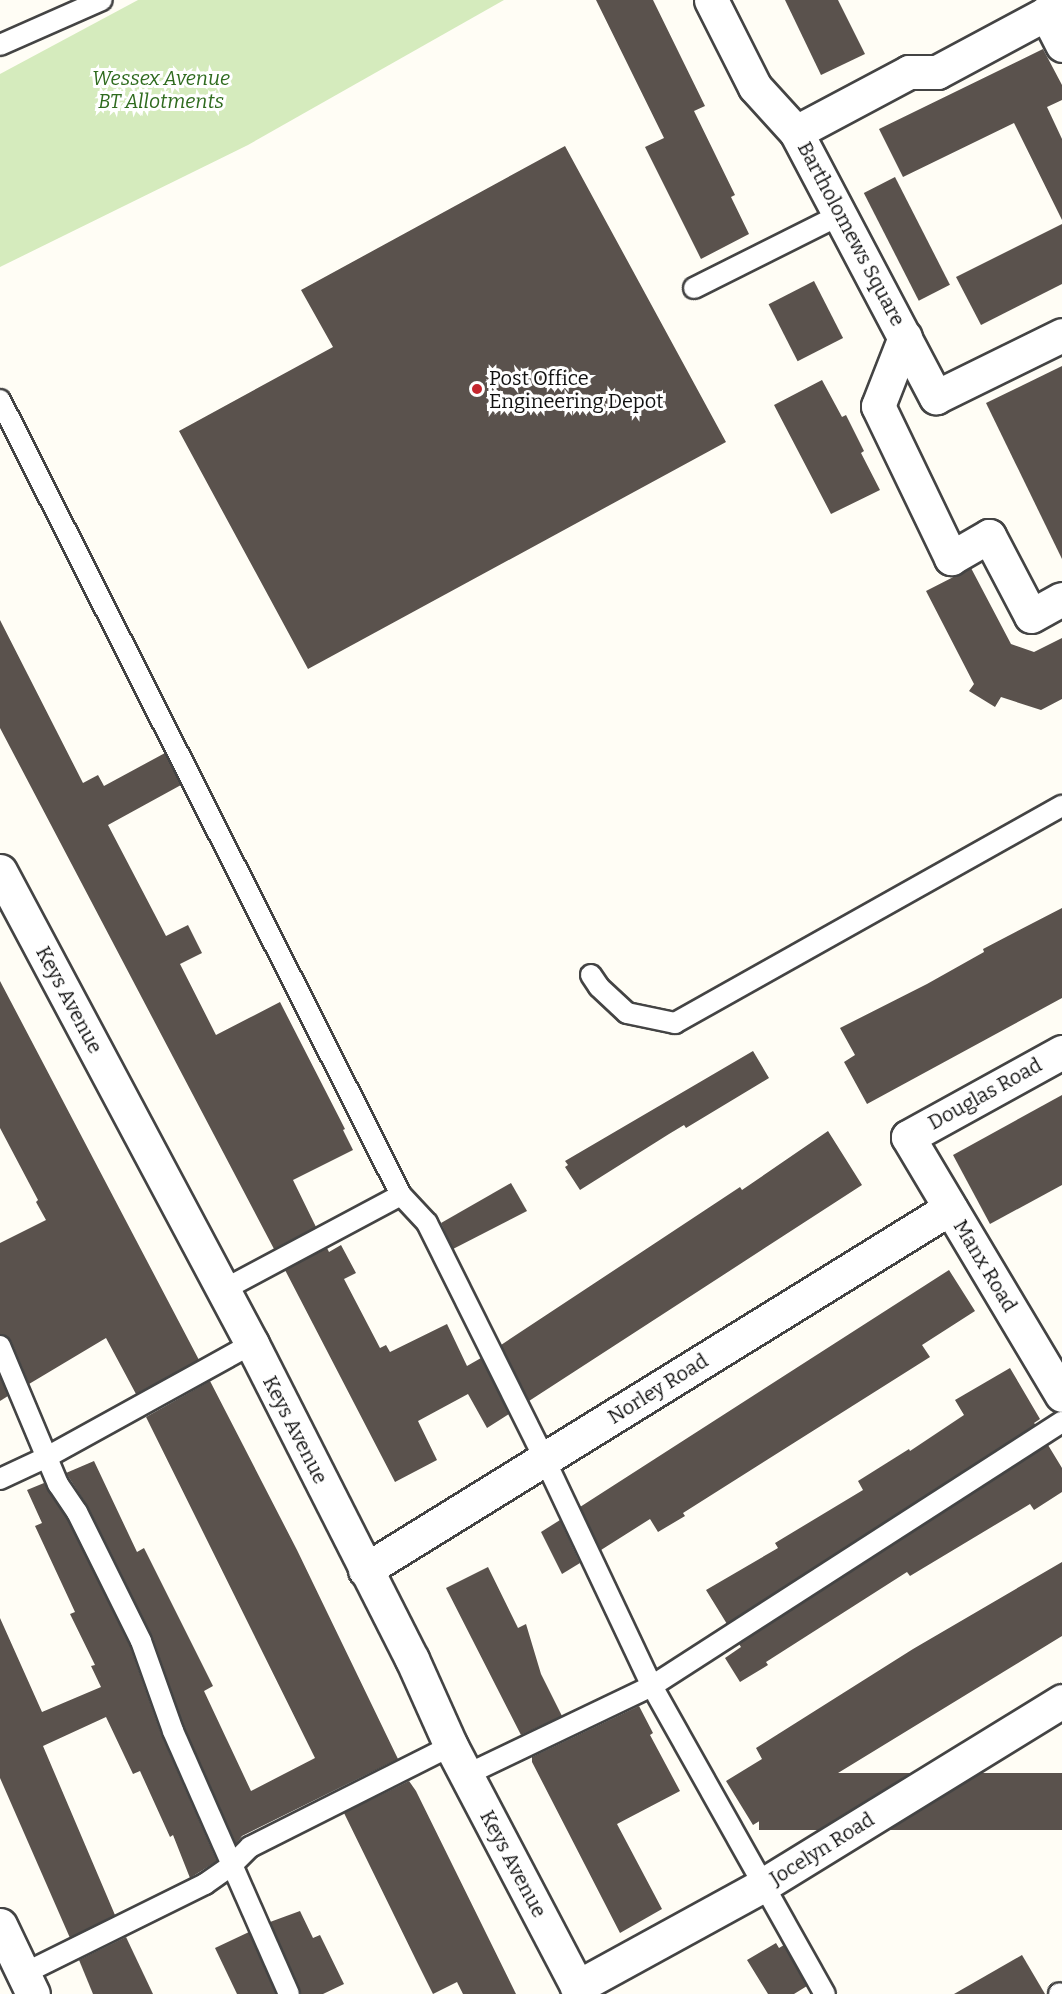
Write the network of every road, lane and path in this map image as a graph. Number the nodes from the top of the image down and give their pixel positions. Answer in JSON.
{"nodes":[{"id":1,"x":102,"y":0,"type":"edge"},
{"id":2,"x":711,"y":0,"type":"edge"},
{"id":3,"x":1054,"y":9,"type":"edge"},
{"id":4,"x":0,"y":45,"type":"edge"},
{"id":5,"x":1062,"y":45,"type":"edge"},
{"id":6,"x":796,"y":132,"type":"junction"},
{"id":7,"x":840,"y":215,"type":"junction"},
{"id":8,"x":694,"y":288,"type":"dead end"},
{"id":9,"x":1062,"y":335,"type":"edge"},
{"id":10,"x":905,"y":337,"type":"junction"},
{"id":11,"x":0,"y":400,"type":"edge"},
{"id":12,"x":1062,"y":599,"type":"edge"},
{"id":13,"x":1062,"y":806,"type":"edge"},
{"id":14,"x":0,"y":872,"type":"edge"},
{"id":15,"x":591,"y":975,"type":"dead end"},
{"id":16,"x":1062,"y":1052,"type":"edge"},
{"id":17,"x":908,"y":1137,"type":"joint"},
{"id":18,"x":401,"y":1195,"type":"junction"},
{"id":19,"x":950,"y":1208,"type":"junction"},
{"id":20,"x":223,"y":1290,"type":"junction"},
{"id":21,"x":252,"y":1344,"type":"junction"},
{"id":22,"x":0,"y":1346,"type":"edge"},
{"id":23,"x":1062,"y":1395,"type":"edge"},
{"id":24,"x":1062,"y":1422,"type":"edge"},
{"id":25,"x":47,"y":1456,"type":"junction"},
{"id":26,"x":545,"y":1460,"type":"junction"},
{"id":27,"x":0,"y":1479,"type":"edge"},
{"id":28,"x":365,"y":1570,"type":"junction"},
{"id":29,"x":651,"y":1686,"type":"junction"},
{"id":30,"x":1062,"y":1701,"type":"edge"},
{"id":31,"x":459,"y":1760,"type":"junction"},
{"id":32,"x":231,"y":1866,"type":"junction"},
{"id":33,"x":763,"y":1885,"type":"junction"},
{"id":34,"x":0,"y":1925,"type":"edge"},
{"id":35,"x":28,"y":1984,"type":"edge"},
{"id":36,"x":579,"y":1991,"type":"edge"},
{"id":37,"x":289,"y":1994,"type":"edge"},
{"id":38,"x":825,"y":1994,"type":"edge"}],
"edges":[{"from":1,"to":4,"type":"lane"},
{"from":2,"to":6,"type":"street","name":"Bartholomews Square"},
{"from":3,"to":5,"type":"street","name":"Bartholomews Square"},
{"from":3,"to":6,"type":"street","name":"Bartholomews Square"},
{"from":6,"to":7,"type":"street","name":"Bartholomews Square"},
{"from":7,"to":8,"type":"lane"},
{"from":7,"to":10,"type":"street","name":"Bartholomews Square"},
{"from":9,"to":10,"type":"street","name":"Bartholomews Square"},
{"from":10,"to":12,"type":"street","name":"Bartholomews Square"},
{"from":11,"to":18,"type":"lane"},
{"from":13,"to":15,"type":"lane"},
{"from":14,"to":20,"type":"street","name":"Keys Avenue"},
{"from":16,"to":17,"type":"street","name":"Douglas Road"},
{"from":17,"to":19,"type":"street","name":"Manx Road"},
{"from":18,"to":20,"type":"lane"},
{"from":18,"to":26,"type":"lane"},
{"from":19,"to":23,"type":"street","name":"Manx Road"},
{"from":19,"to":26,"type":"street","name":"Norley Road"},
{"from":20,"to":21,"type":"street","name":"Keys Avenue"},
{"from":21,"to":25,"type":"lane"},
{"from":21,"to":28,"type":"street","name":"Keys Avenue"},
{"from":22,"to":25,"type":"lane"},
{"from":24,"to":29,"type":"lane"},
{"from":25,"to":27,"type":"lane"},
{"from":25,"to":32,"type":"lane"},
{"from":26,"to":28,"type":"street","name":"Norley Road"},
{"from":26,"to":29,"type":"lane"},
{"from":28,"to":31,"type":"street","name":"Keys Avenue"},
{"from":29,"to":31,"type":"lane"},
{"from":29,"to":33,"type":"lane"},
{"from":30,"to":33,"type":"street","name":"Jocelyn Road"},
{"from":31,"to":32,"type":"lane"},
{"from":31,"to":36,"type":"street","name":"Keys Avenue"},
{"from":32,"to":35,"type":"lane"},
{"from":32,"to":37,"type":"lane"},
{"from":33,"to":36,"type":"street","name":"Jocelyn Road"},
{"from":33,"to":38,"type":"lane"},
{"from":34,"to":35,"type":"street"}]}
